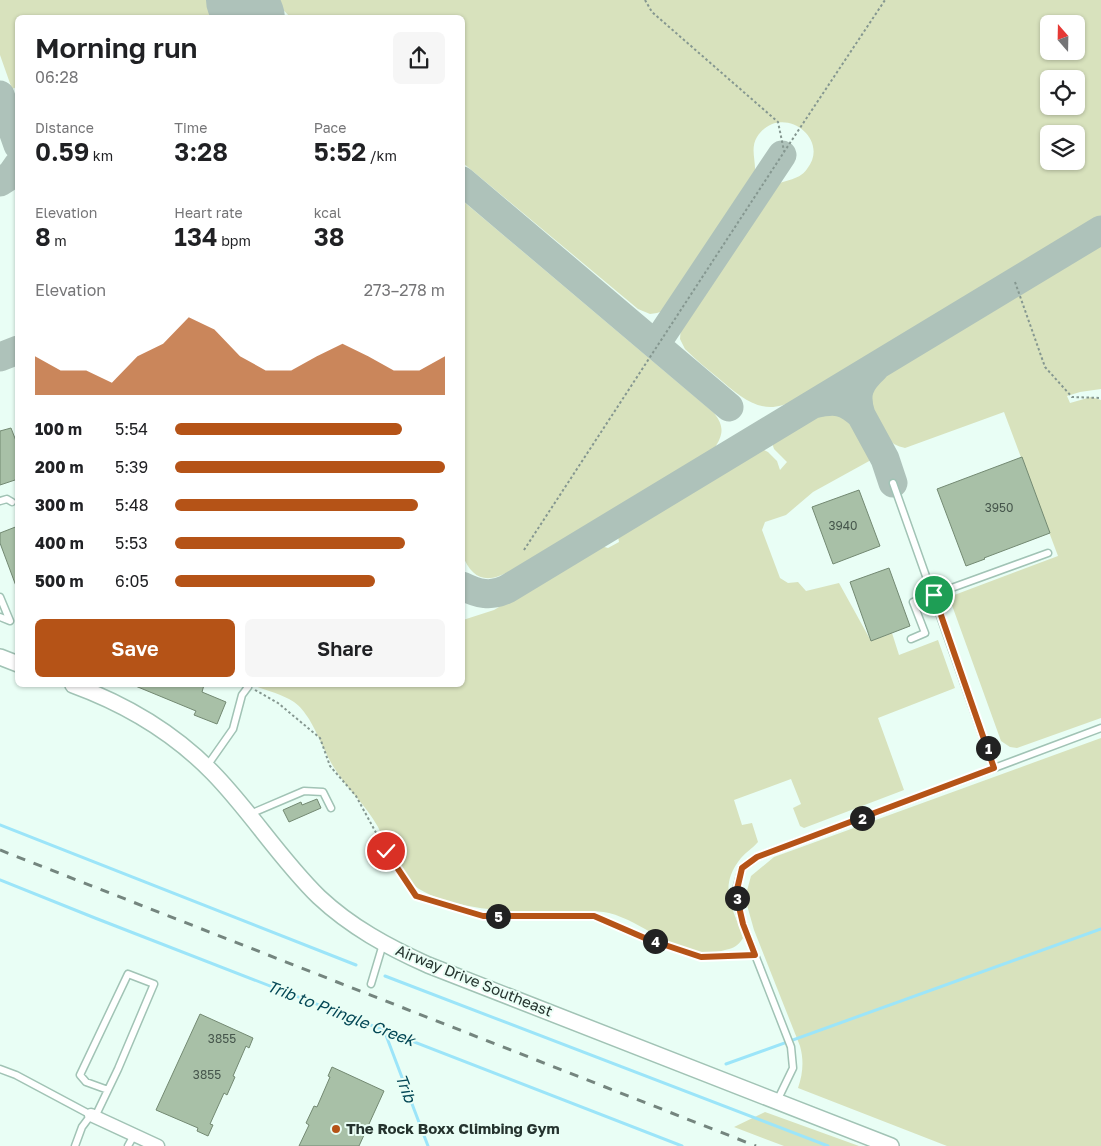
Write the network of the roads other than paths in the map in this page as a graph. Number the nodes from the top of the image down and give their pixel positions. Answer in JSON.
{"nodes":[{"id":1,"x":893,"y":483,"type":"dead end"},
{"id":2,"x":0,"y":501,"type":"edge"},
{"id":3,"x":12,"y":502,"type":"dead end"},
{"id":4,"x":1048,"y":553,"type":"dead end"},
{"id":5,"x":934,"y":595,"type":"junction"},
{"id":6,"x":0,"y":596,"type":"edge"},
{"id":7,"x":0,"y":617,"type":"edge"},
{"id":8,"x":911,"y":639,"type":"dead end"},
{"id":9,"x":0,"y":657,"type":"edge"},
{"id":10,"x":15,"y":663,"type":"edge"},
{"id":11,"x":78,"y":687,"type":"edge"},
{"id":12,"x":246,"y":687,"type":"edge"},
{"id":13,"x":1101,"y":728,"type":"edge"},
{"id":14,"x":206,"y":767,"type":"junction"},
{"id":15,"x":994,"y":768,"type":"junction"},
{"id":16,"x":331,"y":808,"type":"dead end"},
{"id":17,"x":249,"y":815,"type":"junction"},
{"id":18,"x":383,"y":943,"type":"junction"},
{"id":19,"x":371,"y":984,"type":"dead end"},
{"id":20,"x":0,"y":1069,"type":"edge"},
{"id":21,"x":108,"y":1090,"type":"junction"},
{"id":22,"x":777,"y":1101,"type":"junction"},
{"id":23,"x":93,"y":1116,"type":"junction"},
{"id":24,"x":131,"y":1141,"type":"edge"},
{"id":25,"x":75,"y":1146,"type":"edge"},
{"id":26,"x":158,"y":1146,"type":"edge"},
{"id":27,"x":891,"y":1146,"type":"edge"}],
"edges":[{"from":1,"to":5,"type":"lane"},
{"from":2,"to":3,"type":"lane"},
{"from":4,"to":5,"type":"lane"},
{"from":5,"to":8,"type":"lane"},
{"from":5,"to":15,"type":"lane"},
{"from":6,"to":7,"type":"lane"},
{"from":9,"to":10,"type":"street"},
{"from":11,"to":14,"type":"street","name":"Airway Drive Southeast"},
{"from":12,"to":14,"type":"lane"},
{"from":13,"to":15,"type":"lane"},
{"from":14,"to":17,"type":"street","name":"Airway Drive Southeast"},
{"from":15,"to":22,"type":"lane"},
{"from":16,"to":17,"type":"lane"},
{"from":17,"to":18,"type":"street","name":"Airway Drive Southeast"},
{"from":18,"to":19,"type":"lane"},
{"from":18,"to":22,"type":"street","name":"Airway Drive Southeast"},
{"from":20,"to":23,"type":"lane"},
{"from":21,"to":21,"type":"lane"},
{"from":21,"to":23,"type":"lane"},
{"from":22,"to":27,"type":"street","name":"Airway Drive Southeast"},
{"from":23,"to":24,"type":"street"},
{"from":23,"to":25,"type":"lane"},
{"from":24,"to":26,"type":"street"}]}
